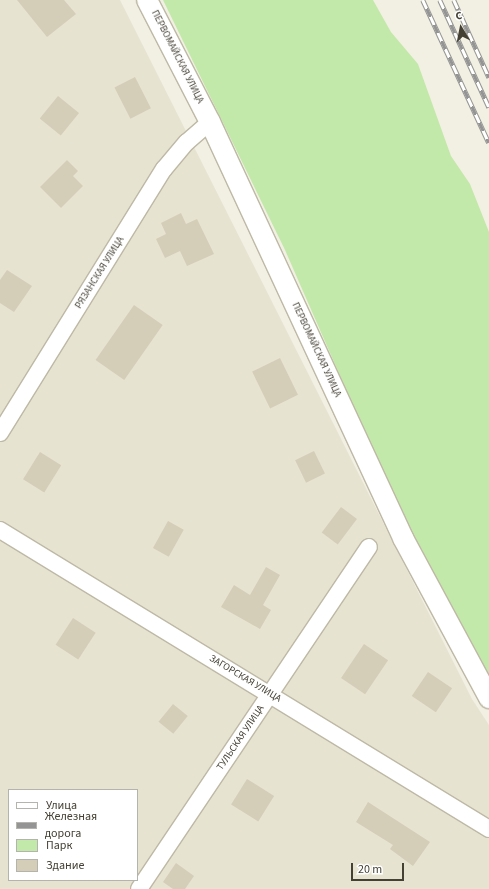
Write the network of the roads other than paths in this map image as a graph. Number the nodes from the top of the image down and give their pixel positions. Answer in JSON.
{"nodes":[{"id":1,"x":147,"y":0,"type":"edge"},
{"id":2,"x":210,"y":122,"type":"junction"},
{"id":3,"x":0,"y":433,"type":"edge"},
{"id":4,"x":0,"y":530,"type":"edge"},
{"id":5,"x":369,"y":547,"type":"dead end"},
{"id":6,"x":271,"y":694,"type":"junction"},
{"id":7,"x":489,"y":698,"type":"edge"},
{"id":8,"x":489,"y":829,"type":"edge"},
{"id":9,"x":139,"y":889,"type":"edge"}],
"edges":[{"from":1,"to":2,"type":"street","name":"ПЕРВОМАЙСКАЯ УЛИЦА"},
{"from":2,"to":3,"type":"street","name":"РЯЗАНСКАЯ УЛИЦА"},
{"from":2,"to":7,"type":"street","name":"ПЕРВОМАЙСКАЯ УЛИЦА"},
{"from":4,"to":6,"type":"street","name":"ЗАГОРСКАЯ УЛИЦА"},
{"from":5,"to":6,"type":"street","name":"ТУЛЬСКАЯ УЛИЦА"},
{"from":6,"to":8,"type":"street","name":"ЗАГОРСКАЯ УЛИЦА"},
{"from":6,"to":9,"type":"street","name":"ТУЛЬСКАЯ УЛИЦА"}]}
